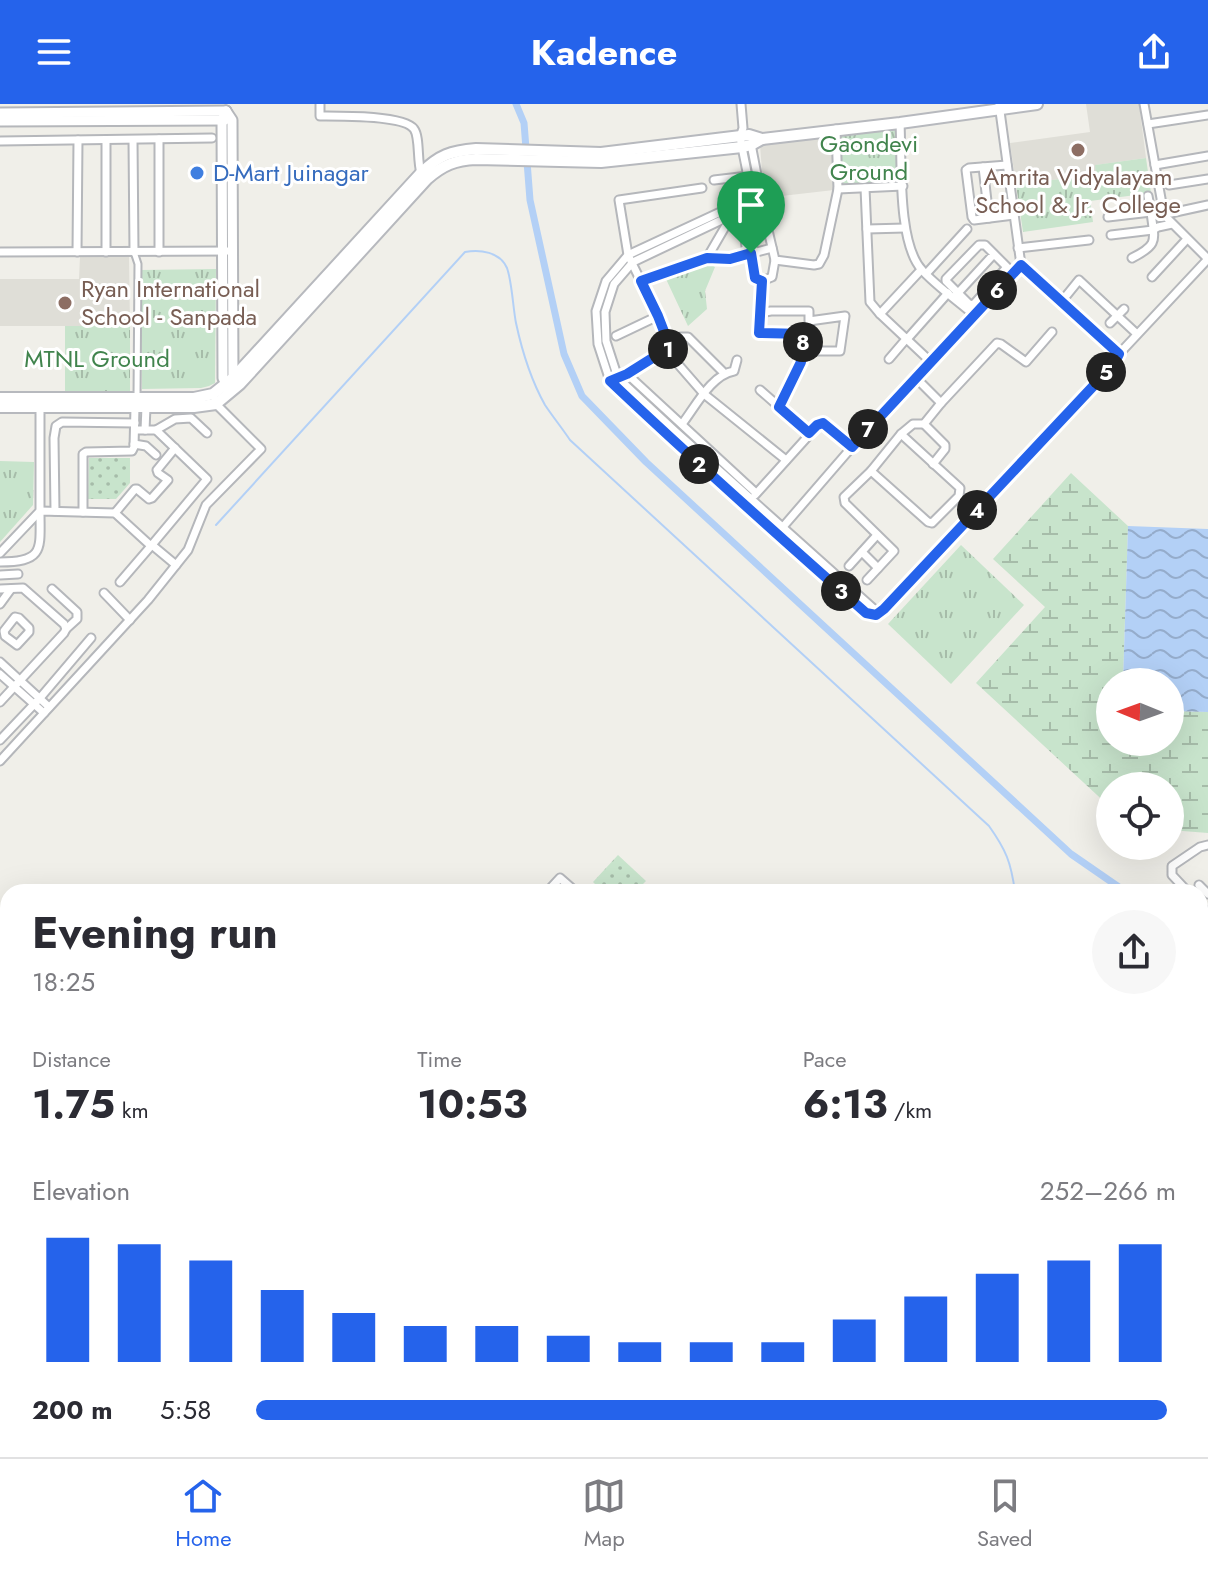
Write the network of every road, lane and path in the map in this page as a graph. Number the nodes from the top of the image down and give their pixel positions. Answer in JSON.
{"nodes":[{"id":1,"x":320,"y":104,"type":"edge"},
{"id":2,"x":741,"y":104,"type":"edge"},
{"id":3,"x":1037,"y":104,"type":"edge"},
{"id":4,"x":1144,"y":104,"type":"edge"},
{"id":5,"x":999,"y":106,"type":"edge"},
{"id":6,"x":0,"y":113,"type":"edge"},
{"id":7,"x":1208,"y":115,"type":"edge"},
{"id":8,"x":227,"y":117,"type":"junction"},
{"id":9,"x":0,"y":121,"type":"edge"},
{"id":10,"x":900,"y":123,"type":"junction"},
{"id":11,"x":1148,"y":124,"type":"junction"},
{"id":12,"x":836,"y":129,"type":"junction"},
{"id":13,"x":212,"y":138,"type":"dead end"},
{"id":14,"x":745,"y":138,"type":"junction"},
{"id":15,"x":159,"y":139,"type":"junction"},
{"id":16,"x":78,"y":140,"type":"junction"},
{"id":17,"x":106,"y":140,"type":"junction"},
{"id":18,"x":133,"y":140,"type":"junction"},
{"id":19,"x":0,"y":141,"type":"edge"},
{"id":20,"x":476,"y":154,"type":"junction"},
{"id":21,"x":1208,"y":156,"type":"edge"},
{"id":22,"x":1007,"y":165,"type":"junction"},
{"id":23,"x":1155,"y":165,"type":"junction"},
{"id":24,"x":983,"y":167,"type":"junction"},
{"id":25,"x":421,"y":173,"type":"junction"},
{"id":26,"x":748,"y":176,"type":"junction"},
{"id":27,"x":1208,"y":179,"type":"edge"},
{"id":28,"x":714,"y":180,"type":"dead end"},
{"id":29,"x":1169,"y":185,"type":"dead end"},
{"id":30,"x":903,"y":186,"type":"junction"},
{"id":31,"x":702,"y":188,"type":"dead end"},
{"id":32,"x":865,"y":188,"type":"junction"},
{"id":33,"x":838,"y":189,"type":"junction"},
{"id":34,"x":1148,"y":196,"type":"dead end"},
{"id":35,"x":748,"y":203,"type":"junction"},
{"id":36,"x":1208,"y":205,"type":"edge"},
{"id":37,"x":1151,"y":212,"type":"junction"},
{"id":38,"x":742,"y":213,"type":"junction"},
{"id":39,"x":1171,"y":213,"type":"dead end"},
{"id":40,"x":1014,"y":215,"type":"junction"},
{"id":41,"x":1108,"y":217,"type":"dead end"},
{"id":42,"x":989,"y":218,"type":"junction"},
{"id":43,"x":1172,"y":224,"type":"junction"},
{"id":44,"x":905,"y":228,"type":"junction"},
{"id":45,"x":867,"y":229,"type":"junction"},
{"id":46,"x":967,"y":229,"type":"dead end"},
{"id":47,"x":1153,"y":230,"type":"junction"},
{"id":48,"x":1111,"y":235,"type":"dead end"},
{"id":49,"x":1187,"y":239,"type":"junction"},
{"id":50,"x":1089,"y":240,"type":"dead end"},
{"id":51,"x":772,"y":248,"type":"junction"},
{"id":52,"x":1018,"y":248,"type":"junction"},
{"id":53,"x":228,"y":251,"type":"junction"},
{"id":54,"x":0,"y":252,"type":"edge"},
{"id":55,"x":77,"y":252,"type":"junction"},
{"id":56,"x":106,"y":252,"type":"junction"},
{"id":57,"x":134,"y":252,"type":"junction"},
{"id":58,"x":159,"y":252,"type":"junction"},
{"id":59,"x":749,"y":254,"type":"junction"},
{"id":60,"x":994,"y":254,"type":"junction"},
{"id":61,"x":631,"y":258,"type":"junction"},
{"id":62,"x":707,"y":258,"type":"junction"},
{"id":63,"x":1132,"y":258,"type":"dead end"},
{"id":64,"x":1208,"y":259,"type":"edge"},
{"id":65,"x":775,"y":260,"type":"junction"},
{"id":66,"x":1021,"y":265,"type":"junction"},
{"id":67,"x":339,"y":269,"type":"junction"},
{"id":68,"x":924,"y":272,"type":"junction"},
{"id":69,"x":1152,"y":277,"type":"dead end"},
{"id":70,"x":641,"y":281,"type":"junction"},
{"id":71,"x":762,"y":281,"type":"junction"},
{"id":72,"x":953,"y":294,"type":"junction"},
{"id":73,"x":1062,"y":301,"type":"junction"},
{"id":74,"x":1124,"y":309,"type":"dead end"},
{"id":75,"x":760,"y":313,"type":"junction"},
{"id":76,"x":880,"y":314,"type":"junction"},
{"id":77,"x":974,"y":315,"type":"junction"},
{"id":78,"x":1117,"y":315,"type":"junction"},
{"id":79,"x":658,"y":316,"type":"junction"},
{"id":80,"x":1110,"y":323,"type":"dead end"},
{"id":81,"x":1052,"y":332,"type":"dead end"},
{"id":82,"x":1137,"y":334,"type":"junction"},
{"id":83,"x":616,"y":336,"type":"dead end"},
{"id":84,"x":907,"y":338,"type":"junction"},
{"id":85,"x":670,"y":347,"type":"junction"},
{"id":86,"x":802,"y":351,"type":"junction"},
{"id":87,"x":1119,"y":354,"type":"junction"},
{"id":88,"x":889,"y":359,"type":"dead end"},
{"id":89,"x":737,"y":360,"type":"dead end"},
{"id":90,"x":931,"y":362,"type":"junction"},
{"id":91,"x":724,"y":373,"type":"junction"},
{"id":92,"x":627,"y":374,"type":"junction"},
{"id":93,"x":916,"y":378,"type":"junction"},
{"id":94,"x":614,"y":379,"type":"junction"},
{"id":95,"x":230,"y":385,"type":"junction"},
{"id":96,"x":760,"y":390,"type":"dead end"},
{"id":97,"x":704,"y":394,"type":"junction"},
{"id":98,"x":0,"y":398,"type":"edge"},
{"id":99,"x":214,"y":399,"type":"junction"},
{"id":100,"x":40,"y":402,"type":"junction"},
{"id":101,"x":941,"y":403,"type":"junction"},
{"id":102,"x":140,"y":404,"type":"junction"},
{"id":103,"x":0,"y":407,"type":"edge"},
{"id":104,"x":779,"y":407,"type":"junction"},
{"id":105,"x":682,"y":424,"type":"junction"},
{"id":106,"x":924,"y":424,"type":"junction"},
{"id":107,"x":135,"y":426,"type":"junction"},
{"id":108,"x":145,"y":430,"type":"junction"},
{"id":109,"x":156,"y":430,"type":"junction"},
{"id":110,"x":207,"y":433,"type":"dead end"},
{"id":111,"x":809,"y":433,"type":"junction"},
{"id":112,"x":901,"y":434,"type":"junction"},
{"id":113,"x":134,"y":444,"type":"junction"},
{"id":114,"x":852,"y":447,"type":"junction"},
{"id":115,"x":175,"y":448,"type":"junction"},
{"id":116,"x":156,"y":455,"type":"dead end"},
{"id":117,"x":786,"y":460,"type":"junction"},
{"id":118,"x":933,"y":464,"type":"junction"},
{"id":119,"x":871,"y":471,"type":"junction"},
{"id":120,"x":751,"y":499,"type":"junction"},
{"id":121,"x":40,"y":511,"type":"junction"},
{"id":122,"x":55,"y":511,"type":"junction"},
{"id":123,"x":83,"y":512,"type":"junction"},
{"id":124,"x":115,"y":513,"type":"junction"},
{"id":125,"x":783,"y":526,"type":"junction"},
{"id":126,"x":776,"y":534,"type":"junction"},
{"id":127,"x":877,"y":535,"type":"junction"},
{"id":128,"x":152,"y":545,"type":"junction"},
{"id":129,"x":862,"y":552,"type":"junction"},
{"id":130,"x":0,"y":553,"type":"edge"},
{"id":131,"x":0,"y":562,"type":"edge"},
{"id":132,"x":176,"y":565,"type":"junction"},
{"id":133,"x":849,"y":566,"type":"dead end"},
{"id":134,"x":878,"y":568,"type":"junction"},
{"id":135,"x":18,"y":574,"type":"dead end"},
{"id":136,"x":0,"y":575,"type":"edge"},
{"id":137,"x":867,"y":580,"type":"dead end"},
{"id":138,"x":120,"y":582,"type":"dead end"},
{"id":139,"x":0,"y":589,"type":"edge"},
{"id":140,"x":11,"y":589,"type":"junction"},
{"id":141,"x":52,"y":589,"type":"dead end"},
{"id":142,"x":104,"y":593,"type":"dead end"},
{"id":143,"x":0,"y":604,"type":"edge"},
{"id":144,"x":876,"y":615,"type":"junction"},
{"id":145,"x":130,"y":620,"type":"junction"},
{"id":146,"x":66,"y":629,"type":"junction"},
{"id":147,"x":91,"y":638,"type":"dead end"},
{"id":148,"x":0,"y":662,"type":"edge"},
{"id":149,"x":0,"y":674,"type":"edge"},
{"id":150,"x":17,"y":683,"type":"junction"},
{"id":151,"x":37,"y":701,"type":"junction"},
{"id":152,"x":0,"y":702,"type":"edge"},
{"id":153,"x":47,"y":710,"type":"junction"},
{"id":154,"x":0,"y":740,"type":"edge"},
{"id":155,"x":0,"y":761,"type":"edge"},
{"id":156,"x":1208,"y":845,"type":"edge"},
{"id":157,"x":560,"y":878,"type":"junction"},
{"id":158,"x":554,"y":884,"type":"edge"},
{"id":159,"x":560,"y":884,"type":"edge"},
{"id":160,"x":567,"y":884,"type":"edge"},
{"id":161,"x":1180,"y":884,"type":"edge"}],
"edges":[{"from":1,"to":25,"type":"street"},
{"from":2,"to":14,"type":"street"},
{"from":3,"to":5,"type":"main road"},
{"from":4,"to":11,"type":"street"},
{"from":5,"to":10,"type":"main road"},
{"from":5,"to":22,"type":"street"},
{"from":6,"to":8,"type":"street"},
{"from":7,"to":11,"type":"street"},
{"from":8,"to":9,"type":"street"},
{"from":8,"to":53,"type":"street"},
{"from":10,"to":12,"type":"main road"},
{"from":10,"to":30,"type":"street"},
{"from":11,"to":23,"type":"street"},
{"from":12,"to":14,"type":"main road"},
{"from":12,"to":33,"type":"street"},
{"from":13,"to":15,"type":"street"},
{"from":14,"to":20,"type":"main road"},
{"from":14,"to":26,"type":"street"},
{"from":14,"to":35,"type":"street"},
{"from":15,"to":18,"type":"street"},
{"from":15,"to":58,"type":"street"},
{"from":16,"to":17,"type":"street"},
{"from":16,"to":19,"type":"street"},
{"from":16,"to":55,"type":"street"},
{"from":17,"to":18,"type":"street"},
{"from":17,"to":56,"type":"street"},
{"from":18,"to":57,"type":"street"},
{"from":20,"to":25,"type":"main road"},
{"from":20,"to":67,"type":"main road"},
{"from":21,"to":23,"type":"street"},
{"from":22,"to":24,"type":"street"},
{"from":22,"to":40,"type":"street"},
{"from":23,"to":43,"type":"street"},
{"from":24,"to":42,"type":"street"},
{"from":24,"to":42,"type":"street"},
{"from":25,"to":67,"type":"main road"},
{"from":26,"to":28,"type":"street"},
{"from":26,"to":35,"type":"street"},
{"from":27,"to":29,"type":"street"},
{"from":30,"to":32,"type":"street"},
{"from":30,"to":44,"type":"street"},
{"from":31,"to":61,"type":"street"},
{"from":32,"to":33,"type":"street"},
{"from":32,"to":45,"type":"street"},
{"from":33,"to":65,"type":"street"},
{"from":34,"to":37,"type":"street"},
{"from":35,"to":38,"type":"street"},
{"from":35,"to":51,"type":"street"},
{"from":35,"to":61,"type":"street"},
{"from":36,"to":39,"type":"street"},
{"from":37,"to":41,"type":"street"},
{"from":37,"to":47,"type":"street"},
{"from":38,"to":59,"type":"street"},
{"from":38,"to":62,"type":"street"},
{"from":40,"to":42,"type":"street"},
{"from":40,"to":52,"type":"street"},
{"from":43,"to":47,"type":"street"},
{"from":43,"to":49,"type":"street"},
{"from":44,"to":45,"type":"street"},
{"from":44,"to":68,"type":"street"},
{"from":45,"to":76,"type":"street"},
{"from":46,"to":68,"type":"street"},
{"from":47,"to":48,"type":"street"},
{"from":47,"to":63,"type":"street"},
{"from":49,"to":64,"type":"street"},
{"from":49,"to":69,"type":"street"},
{"from":50,"to":52,"type":"street"},
{"from":51,"to":59,"type":"street"},
{"from":51,"to":65,"type":"street"},
{"from":52,"to":66,"type":"street"},
{"from":53,"to":58,"type":"street"},
{"from":53,"to":95,"type":"street"},
{"from":54,"to":55,"type":"street"},
{"from":55,"to":56,"type":"street"},
{"from":56,"to":57,"type":"street"},
{"from":57,"to":58,"type":"street"},
{"from":57,"to":102,"type":"street"},
{"from":59,"to":62,"type":"street"},
{"from":59,"to":71,"type":"street"},
{"from":60,"to":72,"type":"street"},
{"from":60,"to":72,"type":"street"},
{"from":60,"to":72,"type":"street"},
{"from":61,"to":70,"type":"street"},
{"from":61,"to":94,"type":"street"},
{"from":62,"to":70,"type":"street"},
{"from":64,"to":82,"type":"street"},
{"from":65,"to":71,"type":"street"},
{"from":66,"to":73,"type":"street"},
{"from":66,"to":77,"type":"street"},
{"from":67,"to":95,"type":"main road"},
{"from":68,"to":72,"type":"street"},
{"from":68,"to":76,"type":"street"},
{"from":70,"to":79,"type":"street"},
{"from":71,"to":75,"type":"street"},
{"from":72,"to":77,"type":"street"},
{"from":72,"to":84,"type":"street"},
{"from":73,"to":78,"type":"street"},
{"from":73,"to":87,"type":"street"},
{"from":74,"to":78,"type":"street"},
{"from":75,"to":86,"type":"street"},
{"from":75,"to":86,"type":"street"},
{"from":76,"to":84,"type":"street"},
{"from":77,"to":90,"type":"street"},
{"from":78,"to":80,"type":"street"},
{"from":78,"to":82,"type":"street"},
{"from":79,"to":83,"type":"street"},
{"from":79,"to":85,"type":"street"},
{"from":81,"to":101,"type":"street"},
{"from":82,"to":87,"type":"street"},
{"from":84,"to":88,"type":"street"},
{"from":84,"to":90,"type":"street"},
{"from":85,"to":91,"type":"street"},
{"from":85,"to":92,"type":"street"},
{"from":85,"to":97,"type":"street"},
{"from":86,"to":104,"type":"street"},
{"from":87,"to":144,"type":"street"},
{"from":89,"to":91,"type":"street"},
{"from":90,"to":93,"type":"street"},
{"from":91,"to":97,"type":"street"},
{"from":92,"to":94,"type":"street"},
{"from":92,"to":105,"type":"street"},
{"from":93,"to":101,"type":"street"},
{"from":93,"to":114,"type":"street"},
{"from":94,"to":120,"type":"street"},
{"from":95,"to":99,"type":"main road"},
{"from":96,"to":104,"type":"street"},
{"from":97,"to":105,"type":"street"},
{"from":97,"to":117,"type":"street"},
{"from":98,"to":100,"type":"main road"},
{"from":99,"to":102,"type":"main road"},
{"from":99,"to":132,"type":"street"},
{"from":100,"to":102,"type":"main road"},
{"from":100,"to":103,"type":"main road"},
{"from":100,"to":121,"type":"street"},
{"from":101,"to":106,"type":"street"},
{"from":102,"to":107,"type":"street"},
{"from":102,"to":108,"type":"street"},
{"from":104,"to":111,"type":"street"},
{"from":105,"to":120,"type":"street"},
{"from":106,"to":112,"type":"street"},
{"from":106,"to":118,"type":"street"},
{"from":107,"to":108,"type":"street"},
{"from":107,"to":113,"type":"street"},
{"from":107,"to":122,"type":"street"},
{"from":108,"to":109,"type":"street"},
{"from":109,"to":110,"type":"street"},
{"from":109,"to":115,"type":"street"},
{"from":111,"to":114,"type":"street"},
{"from":111,"to":117,"type":"street"},
{"from":112,"to":118,"type":"street"},
{"from":112,"to":119,"type":"street"},
{"from":113,"to":116,"type":"street"},
{"from":113,"to":123,"type":"street"},
{"from":114,"to":125,"type":"street"},
{"from":115,"to":124,"type":"street"},
{"from":115,"to":128,"type":"street"},
{"from":117,"to":120,"type":"street"},
{"from":118,"to":119,"type":"street"},
{"from":119,"to":127,"type":"street"},
{"from":120,"to":125,"type":"street"},
{"from":120,"to":126,"type":"street"},
{"from":121,"to":122,"type":"street"},
{"from":121,"to":130,"type":"street"},
{"from":121,"to":131,"type":"street"},
{"from":122,"to":123,"type":"street"},
{"from":123,"to":124,"type":"street"},
{"from":124,"to":128,"type":"street"},
{"from":125,"to":126,"type":"street"},
{"from":125,"to":144,"type":"street"},
{"from":126,"to":144,"type":"street"},
{"from":127,"to":129,"type":"street"},
{"from":127,"to":134,"type":"street"},
{"from":128,"to":132,"type":"street"},
{"from":128,"to":138,"type":"street"},
{"from":129,"to":133,"type":"street"},
{"from":129,"to":134,"type":"street"},
{"from":132,"to":145,"type":"street"},
{"from":134,"to":137,"type":"street"},
{"from":135,"to":136,"type":"street"},
{"from":139,"to":140,"type":"street"},
{"from":140,"to":143,"type":"street"},
{"from":140,"to":146,"type":"street"},
{"from":141,"to":146,"type":"street"},
{"from":142,"to":145,"type":"street"},
{"from":145,"to":153,"type":"street"},
{"from":146,"to":150,"type":"street"},
{"from":147,"to":151,"type":"street"},
{"from":148,"to":150,"type":"street"},
{"from":149,"to":150,"type":"street"},
{"from":150,"to":151,"type":"street"},
{"from":150,"to":152,"type":"street"},
{"from":151,"to":153,"type":"street"},
{"from":151,"to":154,"type":"street"},
{"from":153,"to":155,"type":"street"},
{"from":156,"to":161,"type":"street"},
{"from":157,"to":158,"type":"street"},
{"from":157,"to":159,"type":"street"},
{"from":157,"to":160,"type":"street"}]}
